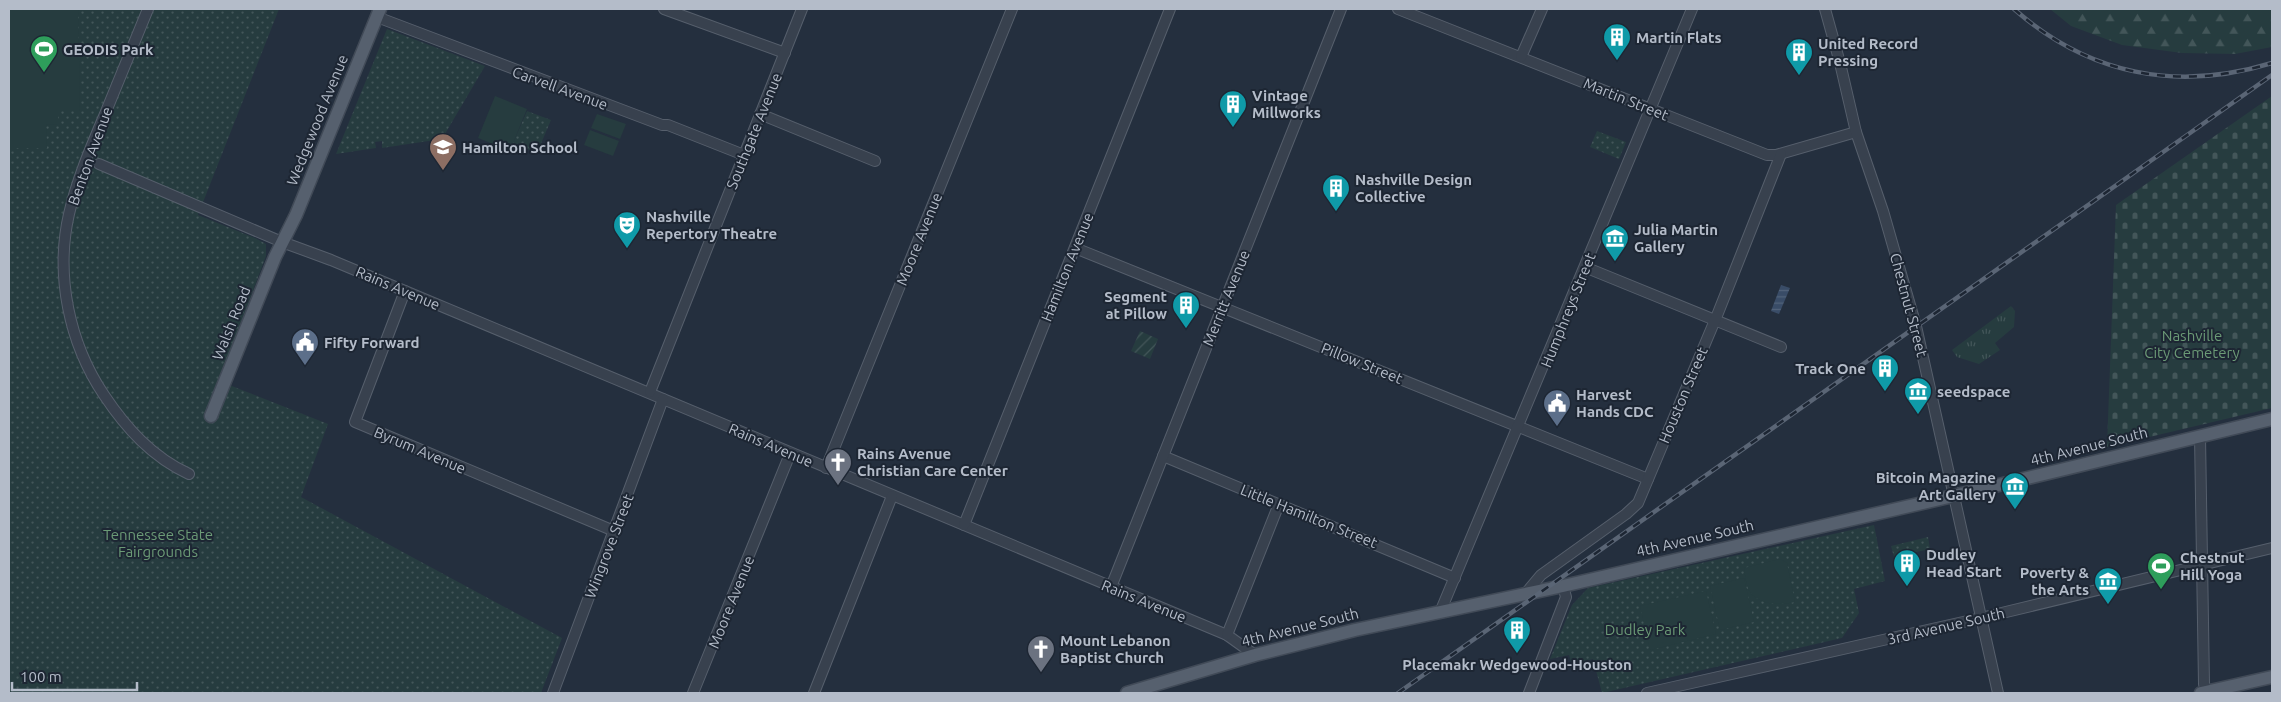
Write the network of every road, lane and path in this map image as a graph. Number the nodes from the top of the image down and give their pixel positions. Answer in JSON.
{"nodes":[{"id":1,"x":148,"y":9,"type":"edge"},
{"id":2,"x":664,"y":9,"type":"edge"},
{"id":3,"x":802,"y":9,"type":"edge"},
{"id":4,"x":1012,"y":9,"type":"edge"},
{"id":5,"x":1170,"y":9,"type":"edge"},
{"id":6,"x":1340,"y":9,"type":"edge"},
{"id":7,"x":1398,"y":9,"type":"edge"},
{"id":8,"x":1542,"y":9,"type":"edge"},
{"id":9,"x":1692,"y":9,"type":"edge"},
{"id":10,"x":1824,"y":9,"type":"edge"},
{"id":11,"x":378,"y":13,"type":"edge"},
{"id":12,"x":785,"y":53,"type":"junction"},
{"id":13,"x":1521,"y":57,"type":"junction"},
{"id":14,"x":1650,"y":108,"type":"junction"},
{"id":15,"x":760,"y":114,"type":"junction"},
{"id":16,"x":1856,"y":132,"type":"junction"},
{"id":17,"x":1781,"y":154,"type":"junction"},
{"id":18,"x":744,"y":155,"type":"junction"},
{"id":19,"x":875,"y":161,"type":"dead end"},
{"id":20,"x":99,"y":164,"type":"dead end"},
{"id":21,"x":282,"y":242,"type":"junction"},
{"id":22,"x":1075,"y":248,"type":"junction"},
{"id":23,"x":1586,"y":265,"type":"junction"},
{"id":24,"x":405,"y":291,"type":"junction"},
{"id":25,"x":1222,"y":307,"type":"junction"},
{"id":26,"x":1715,"y":320,"type":"junction"},
{"id":27,"x":1781,"y":347,"type":"dead end"},
{"id":28,"x":650,"y":392,"type":"junction"},
{"id":29,"x":663,"y":399,"type":"junction"},
{"id":30,"x":211,"y":416,"type":"dead end"},
{"id":31,"x":2272,"y":418,"type":"edge"},
{"id":32,"x":1519,"y":426,"type":"junction"},
{"id":33,"x":2200,"y":436,"type":"junction"},
{"id":34,"x":790,"y":454,"type":"junction"},
{"id":35,"x":1163,"y":456,"type":"junction"},
{"id":36,"x":826,"y":468,"type":"junction"},
{"id":37,"x":189,"y":474,"type":"dead end"},
{"id":38,"x":1648,"y":479,"type":"junction"},
{"id":39,"x":892,"y":496,"type":"junction"},
{"id":40,"x":1953,"y":496,"type":"junction"},
{"id":41,"x":1279,"y":504,"type":"junction"},
{"id":42,"x":964,"y":525,"type":"junction"},
{"id":43,"x":614,"y":531,"type":"junction"},
{"id":44,"x":2272,"y":548,"type":"edge"},
{"id":45,"x":2202,"y":565,"type":"junction"},
{"id":46,"x":1455,"y":578,"type":"junction"},
{"id":47,"x":1563,"y":586,"type":"junction"},
{"id":48,"x":1111,"y":588,"type":"junction"},
{"id":49,"x":1526,"y":593,"type":"junction"},
{"id":50,"x":1441,"y":610,"type":"junction"},
{"id":51,"x":1981,"y":618,"type":"junction"},
{"id":52,"x":1227,"y":635,"type":"junction"},
{"id":53,"x":1255,"y":655,"type":"junction"},
{"id":54,"x":2272,"y":677,"type":"edge"},
{"id":55,"x":553,"y":693,"type":"edge"},
{"id":56,"x":693,"y":693,"type":"edge"},
{"id":57,"x":814,"y":693,"type":"edge"},
{"id":58,"x":1127,"y":693,"type":"edge"},
{"id":59,"x":1530,"y":693,"type":"edge"},
{"id":60,"x":1648,"y":693,"type":"edge"},
{"id":61,"x":1998,"y":693,"type":"edge"},
{"id":62,"x":2205,"y":693,"type":"edge"}],
"edges":[{"from":1,"to":37,"type":"street","name":"Benton Avenue"},
{"from":2,"to":12,"type":"street"},
{"from":3,"to":12,"type":"street","name":"Southgate Avenue"},
{"from":4,"to":36,"type":"street","name":"Moore Avenue"},
{"from":5,"to":22,"type":"street","name":"Hamilton Avenue"},
{"from":6,"to":25,"type":"street","name":"Merritt Avenue"},
{"from":7,"to":13,"type":"street","name":"Martin Street"},
{"from":8,"to":13,"type":"street"},
{"from":9,"to":14,"type":"street","name":"Humphreys Street"},
{"from":10,"to":16,"type":"street","name":"Chestnut Street"},
{"from":11,"to":18,"type":"street","name":"Carvell Avenue"},
{"from":11,"to":21,"type":"main road","name":"Wedgewood Avenue"},
{"from":12,"to":15,"type":"street","name":"Southgate Avenue"},
{"from":13,"to":14,"type":"street","name":"Martin Street"},
{"from":14,"to":17,"type":"street","name":"Martin Street"},
{"from":14,"to":23,"type":"street","name":"Humphreys Street"},
{"from":15,"to":18,"type":"street","name":"Southgate Avenue"},
{"from":15,"to":19,"type":"street"},
{"from":16,"to":17,"type":"street","name":"Martin Street"},
{"from":16,"to":40,"type":"street","name":"Chestnut Street"},
{"from":17,"to":26,"type":"street","name":"Houston Street"},
{"from":18,"to":28,"type":"street","name":"Southgate Avenue"},
{"from":20,"to":21,"type":"street","name":"Benton Avenue"},
{"from":21,"to":24,"type":"street","name":"Rains Avenue"},
{"from":21,"to":30,"type":"main road","name":"Walsh Road"},
{"from":22,"to":25,"type":"street","name":"Pillow Street"},
{"from":22,"to":42,"type":"street","name":"Hamilton Avenue"},
{"from":23,"to":26,"type":"street"},
{"from":23,"to":32,"type":"street","name":"Humphreys Street"},
{"from":24,"to":28,"type":"street","name":"Rains Avenue"},
{"from":24,"to":43,"type":"street","name":"Byrum Avenue"},
{"from":25,"to":32,"type":"street","name":"Pillow Street"},
{"from":25,"to":35,"type":"street","name":"Merritt Avenue"},
{"from":26,"to":27,"type":"street"},
{"from":26,"to":38,"type":"street","name":"Houston Street"},
{"from":28,"to":29,"type":"street","name":"Rains Avenue"},
{"from":29,"to":34,"type":"street","name":"Rains Avenue"},
{"from":29,"to":43,"type":"street","name":"Wingrove Street"},
{"from":31,"to":33,"type":"main road","name":"4th Avenue South"},
{"from":32,"to":38,"type":"street","name":"Pillow Street"},
{"from":32,"to":46,"type":"street","name":"Humphreys Street"},
{"from":33,"to":40,"type":"main road","name":"4th Avenue South"},
{"from":33,"to":45,"type":"street"},
{"from":34,"to":36,"type":"street","name":"Rains Avenue"},
{"from":34,"to":56,"type":"street","name":"Moore Avenue"},
{"from":35,"to":41,"type":"street","name":"Little Hamilton Street"},
{"from":35,"to":48,"type":"street","name":"Merritt Avenue"},
{"from":36,"to":39,"type":"street","name":"Rains Avenue"},
{"from":38,"to":49,"type":"street","name":"Houston Street"},
{"from":39,"to":42,"type":"street","name":"Rains Avenue"},
{"from":39,"to":57,"type":"street"},
{"from":40,"to":47,"type":"main road","name":"4th Avenue South"},
{"from":40,"to":51,"type":"street","name":"Chestnut Street"},
{"from":41,"to":46,"type":"street","name":"Little Hamilton Street"},
{"from":41,"to":52,"type":"street"},
{"from":42,"to":48,"type":"street","name":"Rains Avenue"},
{"from":43,"to":55,"type":"street","name":"Wingrove Street"},
{"from":44,"to":45,"type":"street","name":"3rd Avenue South"},
{"from":45,"to":51,"type":"street","name":"3rd Avenue South"},
{"from":45,"to":62,"type":"street"},
{"from":46,"to":50,"type":"street","name":"Humphreys Street"},
{"from":47,"to":49,"type":"main road","name":"4th Avenue South"},
{"from":47,"to":59,"type":"street"},
{"from":48,"to":52,"type":"street","name":"Rains Avenue"},
{"from":49,"to":50,"type":"main road","name":"4th Avenue South"},
{"from":50,"to":53,"type":"main road","name":"4th Avenue South"},
{"from":51,"to":60,"type":"street","name":"3rd Avenue South"},
{"from":51,"to":61,"type":"street","name":"Chestnut Street"},
{"from":52,"to":53,"type":"street","name":"Rains Avenue"},
{"from":53,"to":58,"type":"main road","name":"4th Avenue South"},
{"from":54,"to":62,"type":"main road"}]}
